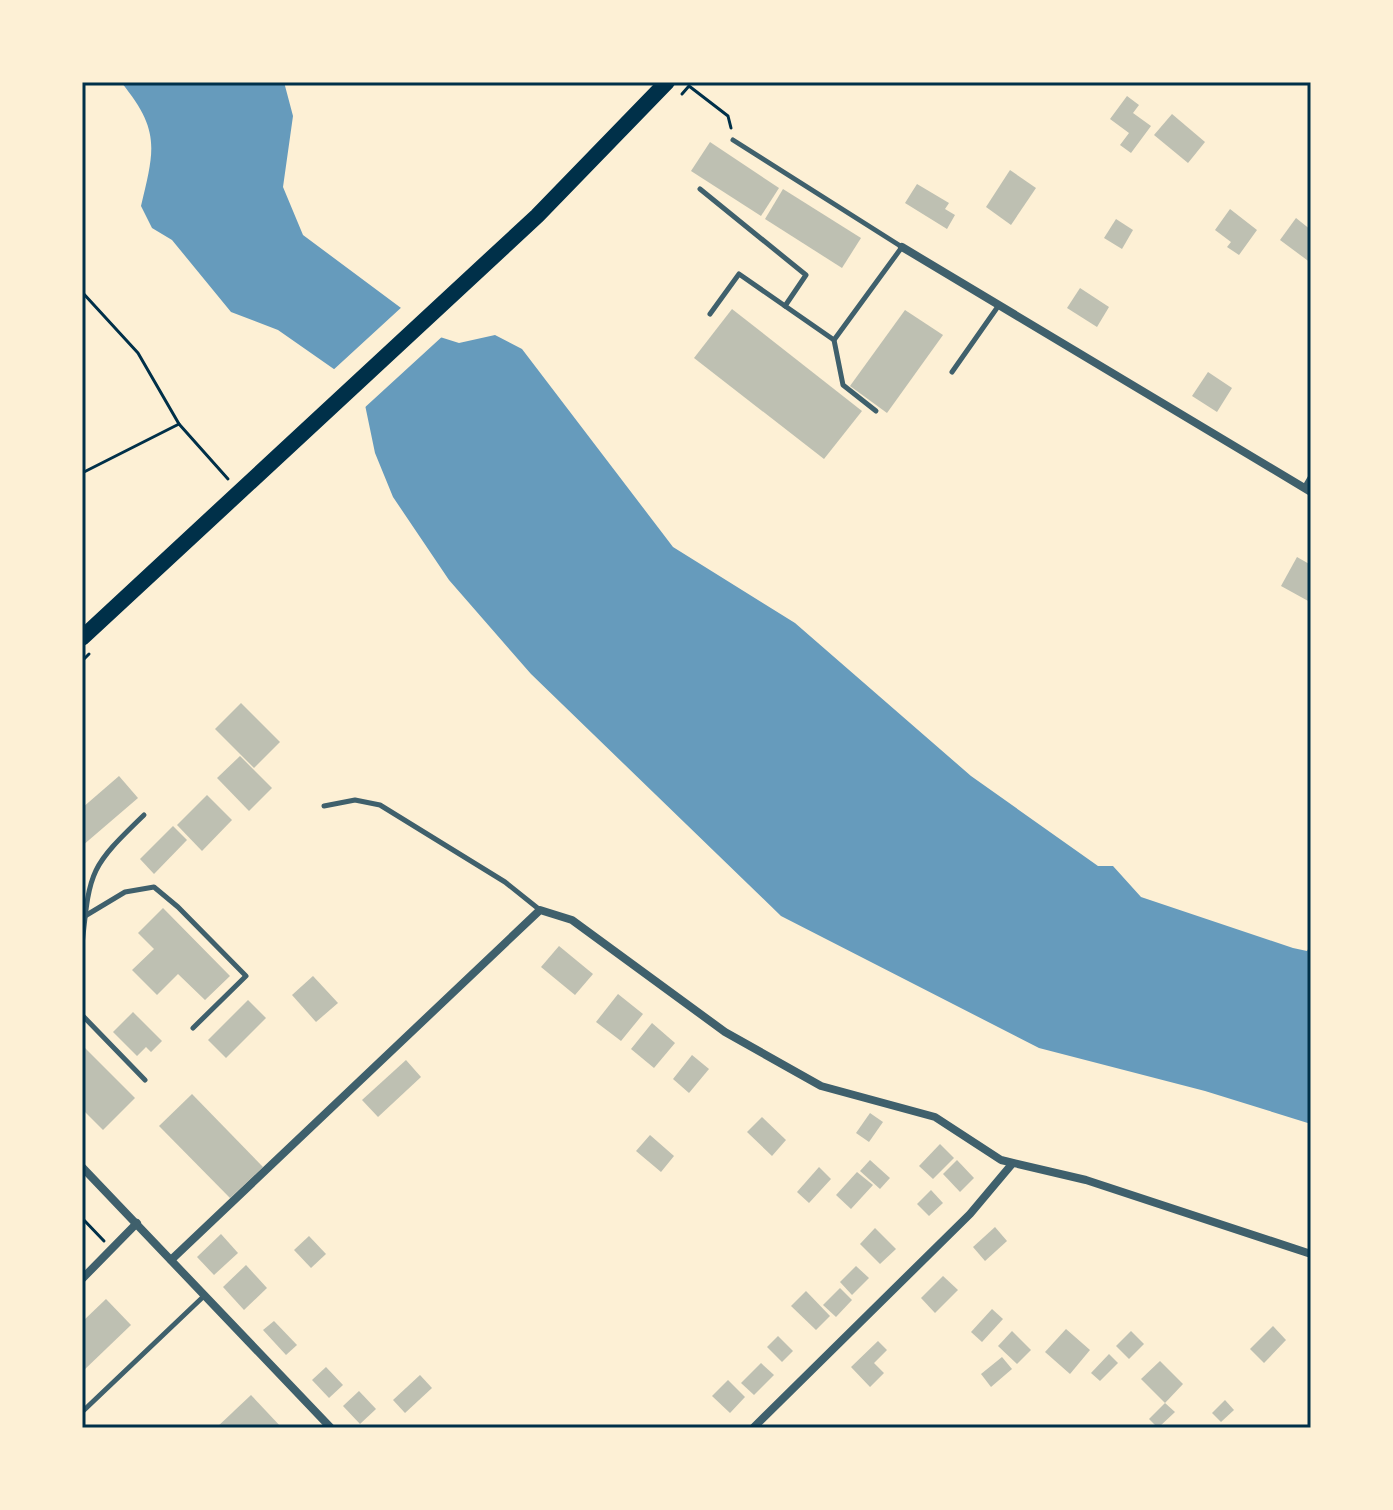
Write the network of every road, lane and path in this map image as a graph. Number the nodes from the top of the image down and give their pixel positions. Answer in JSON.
{"nodes":[{"id":1,"x":667,"y":82,"type":"edge"},
{"id":2,"x":697,"y":92,"type":"dead end"},
{"id":3,"x":728,"y":116,"type":"dead end"},
{"id":4,"x":733,"y":140,"type":"dead end"},
{"id":5,"x":700,"y":189,"type":"dead end"},
{"id":6,"x":902,"y":247,"type":"junction"},
{"id":7,"x":82,"y":292,"type":"edge"},
{"id":8,"x":999,"y":304,"type":"junction"},
{"id":9,"x":785,"y":306,"type":"junction"},
{"id":10,"x":710,"y":314,"type":"dead end"},
{"id":11,"x":834,"y":340,"type":"junction"},
{"id":12,"x":952,"y":372,"type":"dead end"},
{"id":13,"x":876,"y":411,"type":"dead end"},
{"id":14,"x":179,"y":424,"type":"junction"},
{"id":15,"x":82,"y":473,"type":"edge"},
{"id":16,"x":1311,"y":476,"type":"edge"},
{"id":17,"x":228,"y":479,"type":"dead end"},
{"id":18,"x":1308,"y":490,"type":"edge"},
{"id":19,"x":82,"y":638,"type":"edge"},
{"id":20,"x":324,"y":806,"type":"dead end"},
{"id":21,"x":144,"y":815,"type":"dead end"},
{"id":22,"x":540,"y":910,"type":"junction"},
{"id":23,"x":85,"y":916,"type":"junction"},
{"id":24,"x":82,"y":945,"type":"edge"},
{"id":25,"x":82,"y":1015,"type":"edge"},
{"id":26,"x":193,"y":1028,"type":"dead end"},
{"id":27,"x":145,"y":1080,"type":"dead end"},
{"id":28,"x":1012,"y":1164,"type":"junction"},
{"id":29,"x":82,"y":1167,"type":"edge"},
{"id":30,"x":137,"y":1223,"type":"junction"},
{"id":31,"x":1311,"y":1254,"type":"edge"},
{"id":32,"x":171,"y":1260,"type":"junction"},
{"id":33,"x":82,"y":1279,"type":"edge"},
{"id":34,"x":204,"y":1296,"type":"junction"},
{"id":35,"x":82,"y":1412,"type":"edge"},
{"id":36,"x":331,"y":1428,"type":"edge"},
{"id":37,"x":753,"y":1428,"type":"edge"}],
"edges":[{"from":1,"to":19,"type":"main road"},
{"from":2,"to":3,"type":"path"},
{"from":4,"to":6,"type":"lane"},
{"from":5,"to":9,"type":"lane"},
{"from":6,"to":8,"type":"street"},
{"from":6,"to":11,"type":"lane"},
{"from":7,"to":14,"type":"path"},
{"from":8,"to":12,"type":"lane"},
{"from":8,"to":18,"type":"street"},
{"from":9,"to":10,"type":"lane"},
{"from":9,"to":11,"type":"lane"},
{"from":11,"to":13,"type":"lane"},
{"from":14,"to":15,"type":"path"},
{"from":14,"to":17,"type":"path"},
{"from":16,"to":18,"type":"lane"},
{"from":20,"to":22,"type":"lane"},
{"from":21,"to":23,"type":"lane"},
{"from":22,"to":28,"type":"street"},
{"from":22,"to":32,"type":"street"},
{"from":23,"to":24,"type":"lane"},
{"from":23,"to":26,"type":"lane"},
{"from":25,"to":27,"type":"lane"},
{"from":28,"to":31,"type":"street"},
{"from":28,"to":37,"type":"street"},
{"from":29,"to":30,"type":"street"},
{"from":30,"to":32,"type":"street"},
{"from":30,"to":33,"type":"street"},
{"from":32,"to":34,"type":"street"},
{"from":34,"to":35,"type":"lane"},
{"from":34,"to":36,"type":"street"}]}
